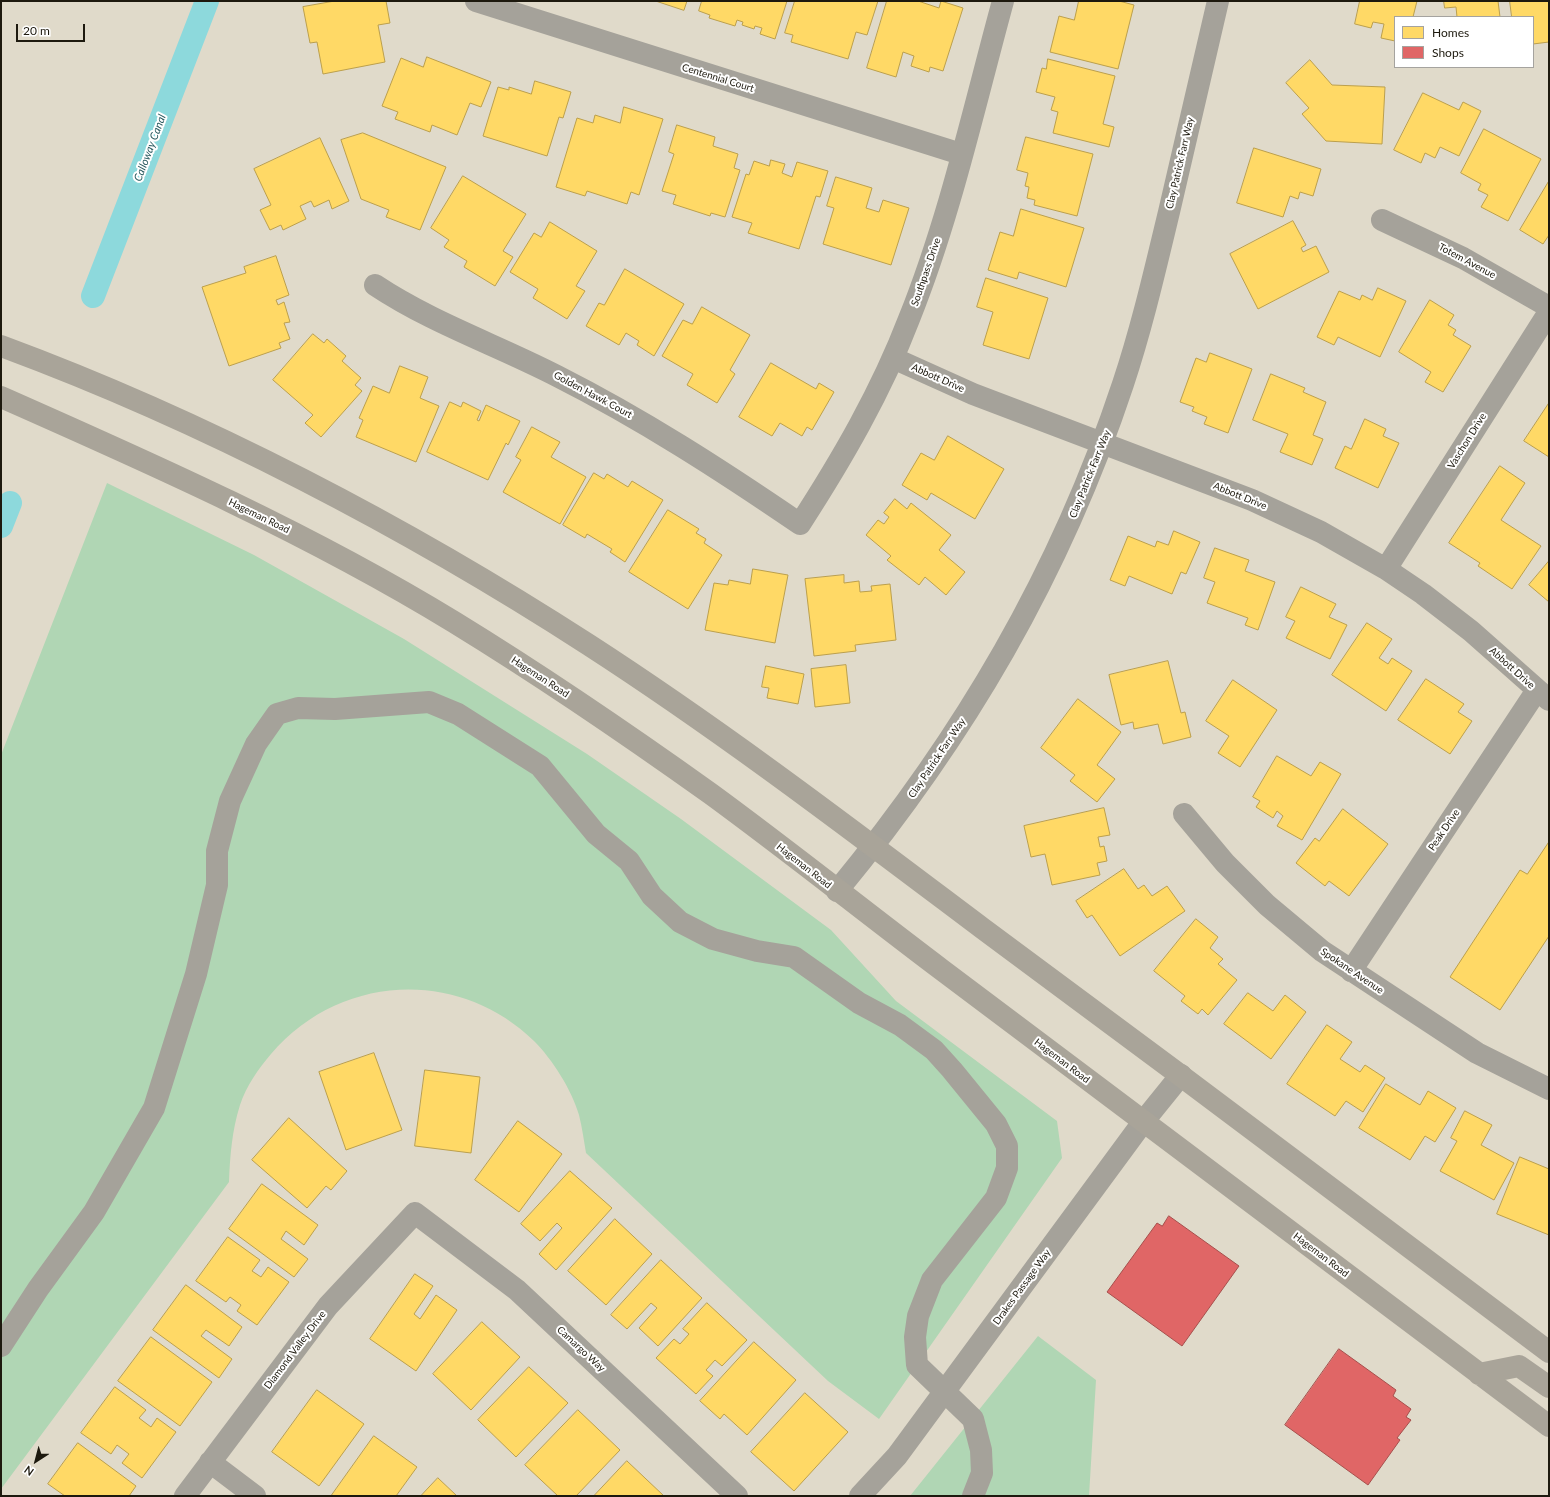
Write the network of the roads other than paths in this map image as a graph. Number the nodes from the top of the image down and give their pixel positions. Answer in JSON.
{"nodes":[{"id":1,"x":476,"y":1,"type":"edge"},
{"id":2,"x":1002,"y":1,"type":"edge"},
{"id":3,"x":1218,"y":1,"type":"edge"},
{"id":4,"x":961,"y":154,"type":"junction"},
{"id":5,"x":1382,"y":220,"type":"dead end"},
{"id":6,"x":376,"y":285,"type":"dead end"},
{"id":7,"x":1549,"y":307,"type":"edge"},
{"id":8,"x":1549,"y":312,"type":"edge"},
{"id":9,"x":1,"y":346,"type":"edge"},
{"id":10,"x":893,"y":358,"type":"junction"},
{"id":11,"x":1,"y":397,"type":"edge"},
{"id":12,"x":1103,"y":443,"type":"junction"},
{"id":13,"x":800,"y":524,"type":"joint"},
{"id":14,"x":1386,"y":569,"type":"junction"},
{"id":15,"x":1543,"y":695,"type":"edge"},
{"id":16,"x":1184,"y":814,"type":"dead end"},
{"id":17,"x":874,"y":847,"type":"junction"},
{"id":18,"x":837,"y":891,"type":"junction"},
{"id":19,"x":1351,"y":971,"type":"junction"},
{"id":20,"x":1181,"y":1075,"type":"junction"},
{"id":21,"x":1549,"y":1089,"type":"edge"},
{"id":22,"x":1143,"y":1122,"type":"junction"},
{"id":23,"x":415,"y":1213,"type":"joint"},
{"id":24,"x":1,"y":1346,"type":"edge"},
{"id":25,"x":1549,"y":1352,"type":"edge"},
{"id":26,"x":1479,"y":1374,"type":"junction"},
{"id":27,"x":1549,"y":1387,"type":"edge"},
{"id":28,"x":944,"y":1392,"type":"junction"},
{"id":29,"x":1549,"y":1426,"type":"edge"},
{"id":30,"x":210,"y":1462,"type":"junction"},
{"id":31,"x":185,"y":1496,"type":"edge"},
{"id":32,"x":255,"y":1496,"type":"edge"},
{"id":33,"x":737,"y":1496,"type":"edge"},
{"id":34,"x":860,"y":1496,"type":"edge"},
{"id":35,"x":973,"y":1496,"type":"edge"}],
"edges":[{"from":1,"to":4,"type":"street","name":"Centennial Court"},
{"from":2,"to":4,"type":"street","name":"Southpass Drive"},
{"from":3,"to":12,"type":"street","name":"Clay Patrick Farr Way"},
{"from":4,"to":10,"type":"street","name":"Southpass Drive"},
{"from":5,"to":7,"type":"street","name":"Totem Avenue"},
{"from":6,"to":13,"type":"street","name":"Golden Hawk Court"},
{"from":8,"to":14,"type":"street","name":"Vaschon Drive"},
{"from":9,"to":17,"type":"main road"},
{"from":10,"to":12,"type":"street","name":"Abbott Drive"},
{"from":10,"to":13,"type":"street","name":"Southpass Drive"},
{"from":11,"to":18,"type":"main road","name":"Hageman Road"},
{"from":12,"to":14,"type":"street","name":"Abbott Drive"},
{"from":12,"to":17,"type":"street","name":"Clay Patrick Farr Way"},
{"from":14,"to":15,"type":"street","name":"Abbott Drive"},
{"from":15,"to":19,"type":"street","name":"Peak Drive"},
{"from":16,"to":19,"type":"street","name":"Spokane Avenue"},
{"from":17,"to":18,"type":"street","name":"Clay Patrick Farr Way"},
{"from":17,"to":20,"type":"main road"},
{"from":18,"to":22,"type":"main road","name":"Hageman Road"},
{"from":19,"to":21,"type":"street","name":"Spokane Avenue"},
{"from":20,"to":22,"type":"street","name":"Drakes Passage Way"},
{"from":20,"to":25,"type":"main road"},
{"from":22,"to":26,"type":"main road","name":"Hageman Road"},
{"from":22,"to":28,"type":"street","name":"Drakes Passage Way"},
{"from":23,"to":30,"type":"street","name":"Diamond Valley Drive"},
{"from":23,"to":33,"type":"street","name":"Camargo Way"},
{"from":24,"to":28,"type":"street"},
{"from":26,"to":27,"type":"main road"},
{"from":26,"to":29,"type":"main road","name":"Hageman Road"},
{"from":28,"to":34,"type":"street","name":"Drakes Passage Way"},
{"from":28,"to":35,"type":"street"},
{"from":30,"to":31,"type":"street","name":"Diamond Valley Drive"},
{"from":30,"to":32,"type":"street"}]}
